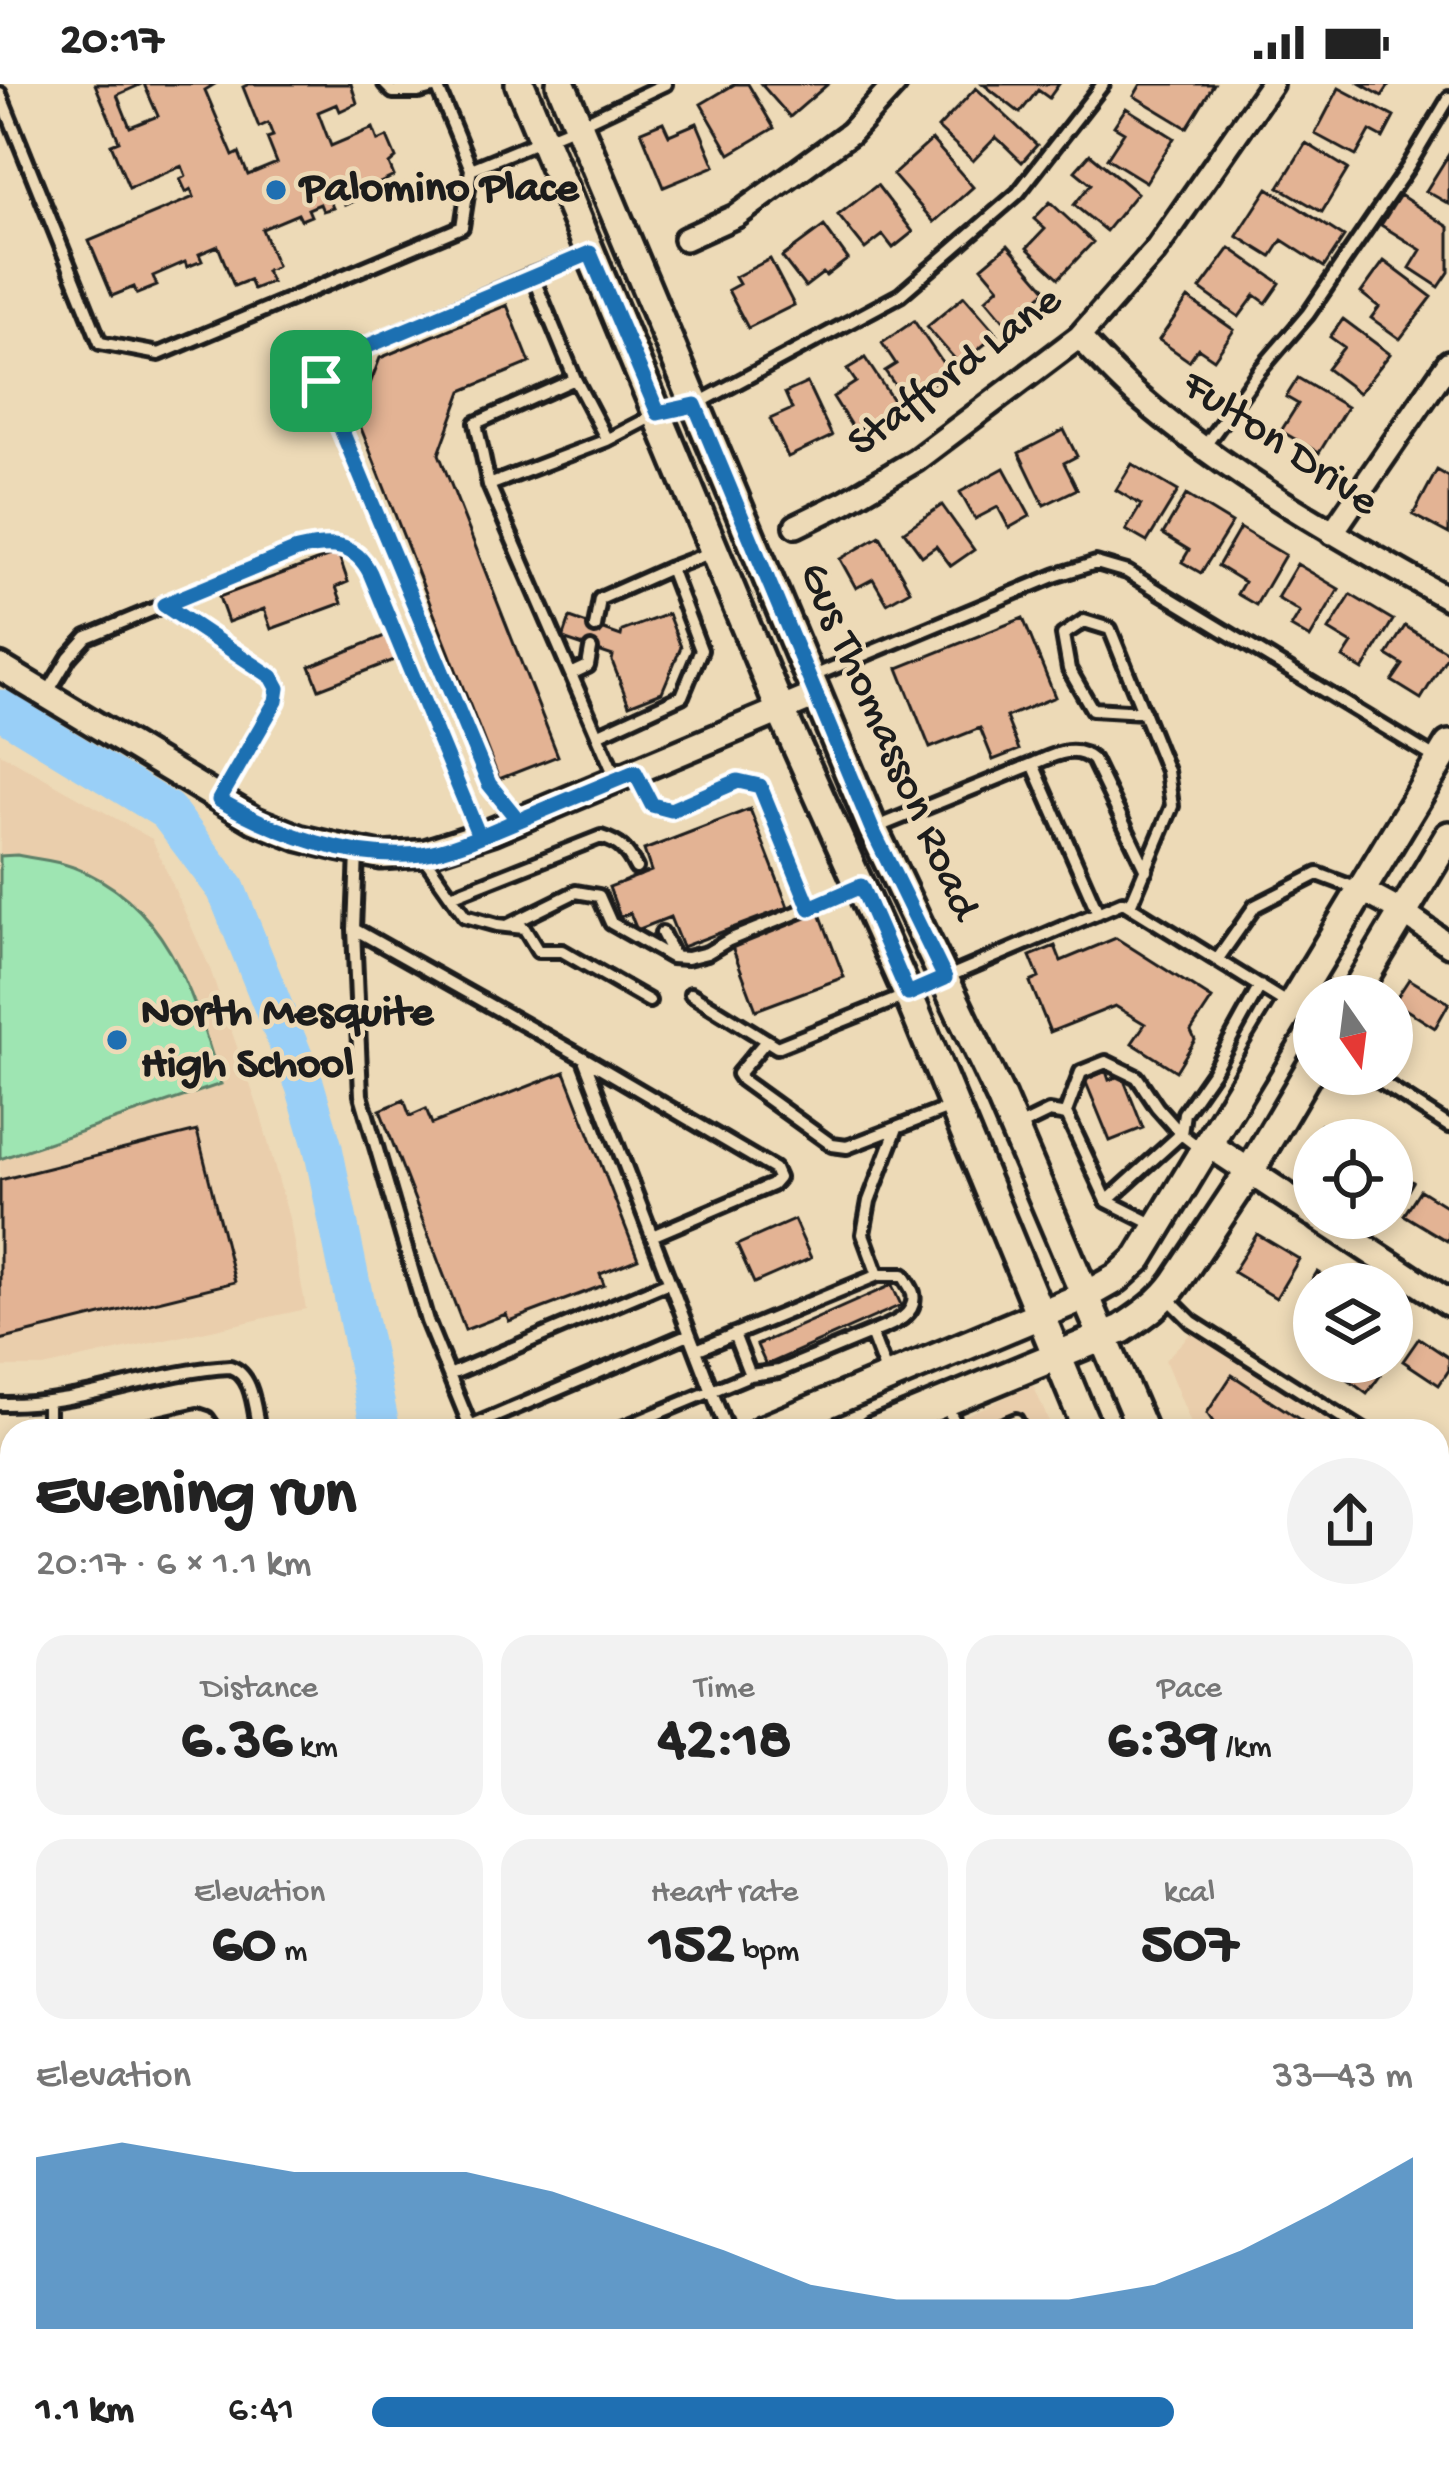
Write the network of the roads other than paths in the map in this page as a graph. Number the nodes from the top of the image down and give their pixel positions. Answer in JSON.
{"nodes":[{"id":1,"x":385,"y":84,"type":"edge"},
{"id":2,"x":520,"y":84,"type":"edge"},
{"id":3,"x":561,"y":84,"type":"edge"},
{"id":4,"x":665,"y":84,"type":"edge"},
{"id":5,"x":895,"y":84,"type":"edge"},
{"id":6,"x":1102,"y":84,"type":"edge"},
{"id":7,"x":1270,"y":84,"type":"edge"},
{"id":8,"x":436,"y":86,"type":"edge"},
{"id":9,"x":0,"y":94,"type":"edge"},
{"id":10,"x":1449,"y":98,"type":"edge"},
{"id":11,"x":578,"y":125,"type":"junction"},
{"id":12,"x":543,"y":139,"type":"junction"},
{"id":13,"x":471,"y":169,"type":"junction"},
{"id":14,"x":685,"y":239,"type":"dead end"},
{"id":15,"x":590,"y":253,"type":"junction"},
{"id":16,"x":532,"y":275,"type":"junction"},
{"id":17,"x":1078,"y":337,"type":"junction"},
{"id":18,"x":1449,"y":362,"type":"edge"},
{"id":19,"x":575,"y":379,"type":"junction"},
{"id":20,"x":695,"y":405,"type":"junction"},
{"id":21,"x":658,"y":413,"type":"junction"},
{"id":22,"x":607,"y":440,"type":"junction"},
{"id":23,"x":1204,"y":447,"type":"junction"},
{"id":24,"x":489,"y":485,"type":"junction"},
{"id":25,"x":796,"y":526,"type":"dead end"},
{"id":26,"x":1332,"y":533,"type":"junction"},
{"id":27,"x":716,"y":550,"type":"junction"},
{"id":28,"x":670,"y":568,"type":"junction"},
{"id":29,"x":1449,"y":599,"type":"edge"},
{"id":30,"x":164,"y":605,"type":"junction"},
{"id":31,"x":595,"y":627,"type":"dead end"},
{"id":32,"x":591,"y":649,"type":"dead end"},
{"id":33,"x":0,"y":667,"type":"edge"},
{"id":34,"x":571,"y":674,"type":"junction"},
{"id":35,"x":813,"y":687,"type":"junction"},
{"id":36,"x":46,"y":695,"type":"junction"},
{"id":37,"x":781,"y":711,"type":"junction"},
{"id":38,"x":1144,"y":712,"type":"junction"},
{"id":39,"x":597,"y":735,"type":"junction"},
{"id":40,"x":1444,"y":753,"type":"edge"},
{"id":41,"x":1033,"y":764,"type":"junction"},
{"id":42,"x":626,"y":776,"type":"junction"},
{"id":43,"x":219,"y":800,"type":"junction"},
{"id":44,"x":518,"y":820,"type":"junction"},
{"id":45,"x":872,"y":829,"type":"junction"},
{"id":46,"x":479,"y":836,"type":"junction"},
{"id":47,"x":1449,"y":836,"type":"edge"},
{"id":48,"x":357,"y":850,"type":"junction"},
{"id":49,"x":421,"y":854,"type":"junction"},
{"id":50,"x":636,"y":868,"type":"dead end"},
{"id":51,"x":1146,"y":870,"type":"junction"},
{"id":52,"x":861,"y":886,"type":"junction"},
{"id":53,"x":1361,"y":890,"type":"junction"},
{"id":54,"x":451,"y":896,"type":"junction"},
{"id":55,"x":1130,"y":906,"type":"junction"},
{"id":56,"x":810,"y":908,"type":"junction"},
{"id":57,"x":1402,"y":912,"type":"junction"},
{"id":58,"x":1098,"y":913,"type":"junction"},
{"id":59,"x":508,"y":926,"type":"junction"},
{"id":60,"x":354,"y":929,"type":"junction"},
{"id":61,"x":662,"y":933,"type":"dead end"},
{"id":62,"x":1449,"y":945,"type":"edge"},
{"id":63,"x":674,"y":957,"type":"junction"},
{"id":64,"x":1217,"y":960,"type":"junction"},
{"id":65,"x":1365,"y":975,"type":"edge"},
{"id":66,"x":945,"y":978,"type":"junction"},
{"id":67,"x":1260,"y":986,"type":"junction"},
{"id":68,"x":691,"y":994,"type":"dead end"},
{"id":69,"x":908,"y":994,"type":"junction"},
{"id":70,"x":649,"y":1001,"type":"dead end"},
{"id":71,"x":1291,"y":1006,"type":"junction"},
{"id":72,"x":765,"y":1042,"type":"junction"},
{"id":73,"x":584,"y":1058,"type":"junction"},
{"id":74,"x":1212,"y":1073,"type":"junction"},
{"id":75,"x":1240,"y":1091,"type":"junction"},
{"id":76,"x":1295,"y":1095,"type":"edge"},
{"id":77,"x":1401,"y":1095,"type":"edge"},
{"id":78,"x":954,"y":1106,"type":"junction"},
{"id":79,"x":1064,"y":1114,"type":"junction"},
{"id":80,"x":1449,"y":1126,"type":"edge"},
{"id":81,"x":897,"y":1128,"type":"junction"},
{"id":82,"x":1015,"y":1129,"type":"junction"},
{"id":83,"x":1198,"y":1143,"type":"junction"},
{"id":84,"x":1250,"y":1172,"type":"junction"},
{"id":85,"x":1293,"y":1200,"type":"edge"},
{"id":86,"x":1107,"y":1201,"type":"junction"},
{"id":87,"x":1158,"y":1226,"type":"junction"},
{"id":88,"x":652,"y":1236,"type":"junction"},
{"id":89,"x":1352,"y":1239,"type":"edge"},
{"id":90,"x":873,"y":1277,"type":"junction"},
{"id":91,"x":669,"y":1282,"type":"junction"},
{"id":92,"x":846,"y":1288,"type":"junction"},
{"id":93,"x":875,"y":1293,"type":"dead end"},
{"id":94,"x":1087,"y":1295,"type":"junction"},
{"id":95,"x":1166,"y":1296,"type":"junction"},
{"id":96,"x":823,"y":1298,"type":"junction"},
{"id":97,"x":851,"y":1303,"type":"dead end"},
{"id":98,"x":1449,"y":1304,"type":"edge"},
{"id":99,"x":801,"y":1307,"type":"junction"},
{"id":100,"x":829,"y":1313,"type":"dead end"},
{"id":101,"x":1039,"y":1314,"type":"junction"},
{"id":102,"x":777,"y":1317,"type":"junction"},
{"id":103,"x":807,"y":1323,"type":"dead end"},
{"id":104,"x":865,"y":1331,"type":"junction"},
{"id":105,"x":784,"y":1333,"type":"dead end"},
{"id":106,"x":689,"y":1334,"type":"junction"},
{"id":107,"x":734,"y":1334,"type":"junction"},
{"id":108,"x":1104,"y":1336,"type":"junction"},
{"id":109,"x":696,"y":1350,"type":"junction"},
{"id":110,"x":1056,"y":1356,"type":"junction"},
{"id":111,"x":449,"y":1375,"type":"junction"},
{"id":112,"x":750,"y":1375,"type":"junction"},
{"id":113,"x":888,"y":1378,"type":"junction"},
{"id":114,"x":712,"y":1390,"type":"junction"},
{"id":115,"x":48,"y":1402,"type":"junction"},
{"id":116,"x":945,"y":1402,"type":"junction"},
{"id":117,"x":0,"y":1404,"type":"edge"},
{"id":118,"x":48,"y":1419,"type":"edge"},
{"id":119,"x":257,"y":1419,"type":"edge"},
{"id":120,"x":467,"y":1419,"type":"edge"},
{"id":121,"x":494,"y":1419,"type":"edge"},
{"id":122,"x":643,"y":1419,"type":"edge"},
{"id":123,"x":723,"y":1419,"type":"edge"},
{"id":124,"x":790,"y":1419,"type":"edge"},
{"id":125,"x":903,"y":1419,"type":"edge"},
{"id":126,"x":953,"y":1419,"type":"edge"},
{"id":127,"x":1083,"y":1419,"type":"edge"},
{"id":128,"x":1138,"y":1419,"type":"edge"},
{"id":129,"x":1345,"y":1419,"type":"edge"}],
"edges":[{"from":1,"to":8,"type":"lane"},
{"from":2,"to":12,"type":"main road","name":"Gus Thomasson Road"},
{"from":3,"to":11,"type":"main road","name":"Gus Thomasson Road"},
{"from":4,"to":11,"type":"lane"},
{"from":5,"to":14,"type":"street"},
{"from":6,"to":20,"type":"lane"},
{"from":7,"to":17,"type":"street","name":"Stafford Lane"},
{"from":8,"to":13,"type":"lane"},
{"from":9,"to":13,"type":"lane"},
{"from":10,"to":23,"type":"lane"},
{"from":11,"to":12,"type":"lane"},
{"from":11,"to":20,"type":"main road","name":"Gus Thomasson Road"},
{"from":12,"to":13,"type":"lane"},
{"from":12,"to":15,"type":"main road","name":"Gus Thomasson Road"},
{"from":15,"to":16,"type":"lane"},
{"from":15,"to":21,"type":"main road","name":"Gus Thomasson Road"},
{"from":16,"to":19,"type":"lane"},
{"from":16,"to":44,"type":"lane"},
{"from":17,"to":23,"type":"street","name":"Fulton Drive"},
{"from":17,"to":25,"type":"street","name":"Stafford Lane"},
{"from":18,"to":26,"type":"street"},
{"from":19,"to":22,"type":"lane"},
{"from":19,"to":24,"type":"lane"},
{"from":20,"to":21,"type":"main road"},
{"from":20,"to":35,"type":"main road","name":"Gus Thomasson Road"},
{"from":21,"to":22,"type":"lane"},
{"from":21,"to":27,"type":"main road","name":"Gus Thomasson Road"},
{"from":22,"to":24,"type":"lane"},
{"from":23,"to":26,"type":"street","name":"Fulton Drive"},
{"from":24,"to":34,"type":"lane"},
{"from":26,"to":29,"type":"street","name":"Fulton Drive"},
{"from":27,"to":28,"type":"lane"},
{"from":27,"to":37,"type":"main road","name":"Gus Thomasson Road"},
{"from":28,"to":31,"type":"lane"},
{"from":28,"to":39,"type":"lane"},
{"from":30,"to":36,"type":"lane"},
{"from":30,"to":43,"type":"lane"},
{"from":30,"to":46,"type":"lane"},
{"from":32,"to":34,"type":"lane"},
{"from":33,"to":36,"type":"street"},
{"from":34,"to":39,"type":"lane"},
{"from":35,"to":37,"type":"street"},
{"from":35,"to":40,"type":"lane"},
{"from":35,"to":45,"type":"main road","name":"Gus Thomasson Road"},
{"from":36,"to":43,"type":"street"},
{"from":37,"to":42,"type":"street"},
{"from":37,"to":52,"type":"main road","name":"Gus Thomasson Road"},
{"from":38,"to":38,"type":"lane"},
{"from":38,"to":51,"type":"lane"},
{"from":39,"to":42,"type":"lane"},
{"from":40,"to":53,"type":"main road"},
{"from":41,"to":45,"type":"lane"},
{"from":41,"to":51,"type":"lane"},
{"from":41,"to":58,"type":"lane"},
{"from":42,"to":44,"type":"street"},
{"from":42,"to":56,"type":"lane"},
{"from":43,"to":48,"type":"street"},
{"from":44,"to":46,"type":"street"},
{"from":45,"to":66,"type":"main road","name":"Gus Thomasson Road"},
{"from":46,"to":49,"type":"street"},
{"from":47,"to":57,"type":"main road"},
{"from":48,"to":49,"type":"street"},
{"from":48,"to":60,"type":"lane"},
{"from":49,"to":54,"type":"lane"},
{"from":50,"to":54,"type":"lane"},
{"from":51,"to":55,"type":"lane"},
{"from":52,"to":56,"type":"lane"},
{"from":52,"to":69,"type":"main road","name":"Gus Thomasson Road"},
{"from":53,"to":57,"type":"street"},
{"from":53,"to":64,"type":"lane"},
{"from":53,"to":71,"type":"main road"},
{"from":54,"to":59,"type":"lane"},
{"from":55,"to":58,"type":"lane"},
{"from":55,"to":64,"type":"lane"},
{"from":56,"to":63,"type":"lane"},
{"from":57,"to":62,"type":"street"},
{"from":57,"to":65,"type":"main road"},
{"from":58,"to":66,"type":"lane"},
{"from":59,"to":63,"type":"lane"},
{"from":59,"to":70,"type":"lane"},
{"from":60,"to":73,"type":"lane"},
{"from":60,"to":111,"type":"lane"},
{"from":61,"to":63,"type":"lane"},
{"from":64,"to":67,"type":"lane"},
{"from":66,"to":69,"type":"main road"},
{"from":66,"to":82,"type":"main road","name":"Gus Thomasson Road"},
{"from":67,"to":71,"type":"lane"},
{"from":67,"to":74,"type":"lane"},
{"from":68,"to":72,"type":"lane"},
{"from":69,"to":72,"type":"lane"},
{"from":69,"to":78,"type":"main road","name":"Gus Thomasson Road"},
{"from":71,"to":75,"type":"main road"},
{"from":72,"to":81,"type":"lane"},
{"from":73,"to":88,"type":"lane"},
{"from":73,"to":88,"type":"lane"},
{"from":74,"to":75,"type":"lane"},
{"from":74,"to":83,"type":"lane"},
{"from":75,"to":83,"type":"main road"},
{"from":76,"to":84,"type":"main road"},
{"from":77,"to":80,"type":"lane"},
{"from":78,"to":81,"type":"lane"},
{"from":78,"to":101,"type":"main road","name":"Gus Thomasson Road"},
{"from":79,"to":82,"type":"lane"},
{"from":79,"to":83,"type":"lane"},
{"from":79,"to":86,"type":"lane"},
{"from":81,"to":90,"type":"lane"},
{"from":82,"to":94,"type":"main road","name":"Gus Thomasson Road"},
{"from":83,"to":84,"type":"street"},
{"from":83,"to":86,"type":"lane"},
{"from":83,"to":87,"type":"main road"},
{"from":84,"to":85,"type":"street"},
{"from":84,"to":95,"type":"main road"},
{"from":86,"to":87,"type":"lane"},
{"from":87,"to":94,"type":"main road"},
{"from":88,"to":91,"type":"lane"},
{"from":89,"to":98,"type":"street"},
{"from":90,"to":92,"type":"lane"},
{"from":90,"to":93,"type":"lane"},
{"from":90,"to":104,"type":"lane"},
{"from":91,"to":106,"type":"lane"},
{"from":91,"to":111,"type":"lane"},
{"from":92,"to":96,"type":"lane"},
{"from":92,"to":97,"type":"lane"},
{"from":94,"to":101,"type":"main road"},
{"from":94,"to":108,"type":"main road","name":"Gus Thomasson Road"},
{"from":95,"to":108,"type":"main road"},
{"from":95,"to":129,"type":"lane"},
{"from":96,"to":99,"type":"lane"},
{"from":96,"to":100,"type":"lane"},
{"from":99,"to":102,"type":"lane"},
{"from":99,"to":103,"type":"lane"},
{"from":101,"to":110,"type":"main road","name":"Gus Thomasson Road"},
{"from":101,"to":113,"type":"main road"},
{"from":102,"to":105,"type":"lane"},
{"from":102,"to":107,"type":"lane"},
{"from":104,"to":112,"type":"lane"},
{"from":104,"to":113,"type":"lane"},
{"from":106,"to":109,"type":"lane"},
{"from":106,"to":121,"type":"lane"},
{"from":107,"to":109,"type":"lane"},
{"from":107,"to":112,"type":"lane"},
{"from":108,"to":110,"type":"main road"},
{"from":108,"to":128,"type":"main road","name":"Gus Thomasson Road"},
{"from":109,"to":114,"type":"lane"},
{"from":110,"to":116,"type":"main road"},
{"from":110,"to":127,"type":"main road","name":"Gus Thomasson Road"},
{"from":111,"to":120,"type":"lane"},
{"from":112,"to":114,"type":"lane"},
{"from":113,"to":124,"type":"main road"},
{"from":114,"to":122,"type":"lane"},
{"from":114,"to":123,"type":"lane"},
{"from":115,"to":117,"type":"lane"},
{"from":115,"to":118,"type":"lane"},
{"from":115,"to":119,"type":"lane"},
{"from":116,"to":125,"type":"main road"},
{"from":116,"to":126,"type":"lane"}]}
